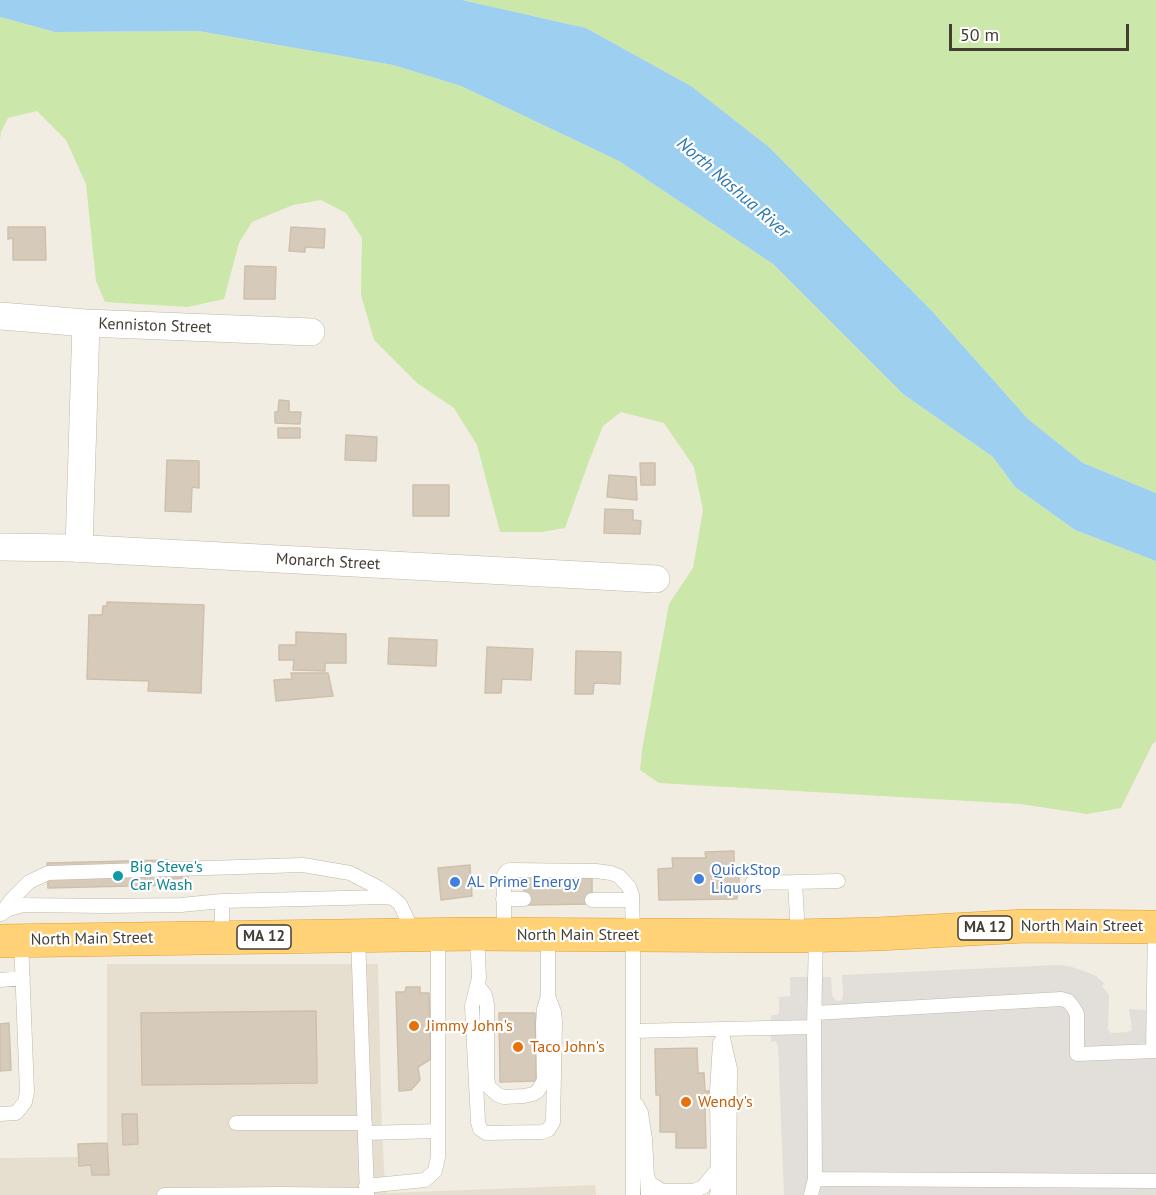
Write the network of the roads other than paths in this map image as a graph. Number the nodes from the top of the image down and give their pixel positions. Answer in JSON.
{"nodes":[{"id":1,"x":0,"y":316,"type":"edge"},
{"id":2,"x":86,"y":323,"type":"junction"},
{"id":3,"x":311,"y":332,"type":"dead end"},
{"id":4,"x":0,"y":547,"type":"edge"},
{"id":5,"x":79,"y":549,"type":"junction"},
{"id":6,"x":656,"y":579,"type":"dead end"},
{"id":7,"x":838,"y":881,"type":"dead end"},
{"id":8,"x":795,"y":882,"type":"junction"},
{"id":9,"x":752,"y":883,"type":"dead end"},
{"id":10,"x":393,"y":898,"type":"junction"},
{"id":11,"x":524,"y":898,"type":"dead end"},
{"id":12,"x":503,"y":899,"type":"junction"},
{"id":13,"x":592,"y":900,"type":"dead end"},
{"id":14,"x":632,"y":900,"type":"junction"},
{"id":15,"x":222,"y":901,"type":"junction"},
{"id":16,"x":1156,"y":922,"type":"edge"},
{"id":17,"x":6,"y":927,"type":"edge"},
{"id":18,"x":490,"y":934,"type":"junction"},
{"id":19,"x":549,"y":934,"type":"junction"},
{"id":20,"x":358,"y":935,"type":"junction"},
{"id":21,"x":426,"y":935,"type":"junction"},
{"id":22,"x":633,"y":935,"type":"junction"},
{"id":23,"x":807,"y":936,"type":"junction"},
{"id":24,"x":222,"y":938,"type":"junction"},
{"id":25,"x":23,"y":978,"type":"junction"},
{"id":26,"x":0,"y":980,"type":"edge"},
{"id":27,"x":478,"y":986,"type":"junction"},
{"id":28,"x":548,"y":996,"type":"junction"},
{"id":29,"x":815,"y":1013,"type":"junction"},
{"id":30,"x":814,"y":1027,"type":"junction"},
{"id":31,"x":721,"y":1029,"type":"junction"},
{"id":32,"x":633,"y":1031,"type":"junction"},
{"id":33,"x":1155,"y":1051,"type":"edge"},
{"id":34,"x":633,"y":1100,"type":"junction"},
{"id":35,"x":0,"y":1114,"type":"edge"},
{"id":36,"x":236,"y":1123,"type":"dead end"},
{"id":37,"x":365,"y":1128,"type":"junction"},
{"id":38,"x":438,"y":1131,"type":"junction"},
{"id":39,"x":718,"y":1169,"type":"junction"},
{"id":40,"x":647,"y":1177,"type":"junction"},
{"id":41,"x":815,"y":1179,"type":"junction"},
{"id":42,"x":1156,"y":1181,"type":"edge"},
{"id":43,"x":367,"y":1192,"type":"edge"},
{"id":44,"x":164,"y":1195,"type":"edge"},
{"id":45,"x":633,"y":1195,"type":"edge"},
{"id":46,"x":648,"y":1195,"type":"edge"},
{"id":47,"x":717,"y":1195,"type":"edge"},
{"id":48,"x":729,"y":1195,"type":"edge"},
{"id":49,"x":811,"y":1195,"type":"edge"}],
"edges":[{"from":1,"to":2,"type":"street","name":"Kenniston Street"},
{"from":2,"to":3,"type":"street","name":"Kenniston Street"},
{"from":2,"to":5,"type":"street"},
{"from":4,"to":5,"type":"street","name":"Monarch Street"},
{"from":5,"to":6,"type":"street","name":"Monarch Street"},
{"from":7,"to":8,"type":"lane"},
{"from":8,"to":9,"type":"lane"},
{"from":8,"to":23,"type":"lane"},
{"from":10,"to":15,"type":"lane"},
{"from":10,"to":17,"type":"lane"},
{"from":10,"to":21,"type":"lane"},
{"from":11,"to":12,"type":"lane"},
{"from":12,"to":14,"type":"lane"},
{"from":12,"to":18,"type":"lane"},
{"from":13,"to":14,"type":"lane"},
{"from":14,"to":22,"type":"lane"},
{"from":15,"to":17,"type":"lane"},
{"from":15,"to":24,"type":"lane"},
{"from":16,"to":23,"type":"highway","name":"North Main Street","number":"MA 12"},
{"from":16,"to":33,"type":"lane"},
{"from":17,"to":24,"type":"highway","name":"North Main Street","number":"MA 12"},
{"from":17,"to":25,"type":"lane"},
{"from":18,"to":19,"type":"highway","name":"North Main Street","number":"MA 12"},
{"from":18,"to":21,"type":"highway","name":"North Main Street","number":"MA 12"},
{"from":18,"to":27,"type":"lane"},
{"from":19,"to":22,"type":"highway","name":"North Main Street","number":"MA 12"},
{"from":19,"to":28,"type":"lane"},
{"from":20,"to":21,"type":"highway","name":"North Main Street","number":"MA 12"},
{"from":20,"to":24,"type":"highway","name":"North Main Street","number":"MA 12"},
{"from":20,"to":37,"type":"lane"},
{"from":21,"to":38,"type":"lane"},
{"from":22,"to":23,"type":"highway","name":"North Main Street","number":"MA 12"},
{"from":22,"to":32,"type":"lane"},
{"from":23,"to":29,"type":"lane"},
{"from":25,"to":26,"type":"lane"},
{"from":25,"to":35,"type":"lane"},
{"from":27,"to":28,"type":"lane"},
{"from":27,"to":28,"type":"lane"},
{"from":29,"to":30,"type":"lane"},
{"from":29,"to":33,"type":"lane"},
{"from":30,"to":31,"type":"lane"},
{"from":30,"to":41,"type":"lane"},
{"from":31,"to":32,"type":"lane"},
{"from":31,"to":39,"type":"lane"},
{"from":31,"to":48,"type":"lane"},
{"from":32,"to":34,"type":"lane"},
{"from":34,"to":40,"type":"lane"},
{"from":34,"to":45,"type":"lane"},
{"from":36,"to":37,"type":"lane"},
{"from":37,"to":38,"type":"lane"},
{"from":37,"to":43,"type":"lane"},
{"from":38,"to":43,"type":"lane"},
{"from":39,"to":40,"type":"lane"},
{"from":39,"to":47,"type":"lane"},
{"from":40,"to":46,"type":"lane"},
{"from":41,"to":42,"type":"lane"},
{"from":41,"to":49,"type":"lane"},
{"from":43,"to":44,"type":"lane"}]}
